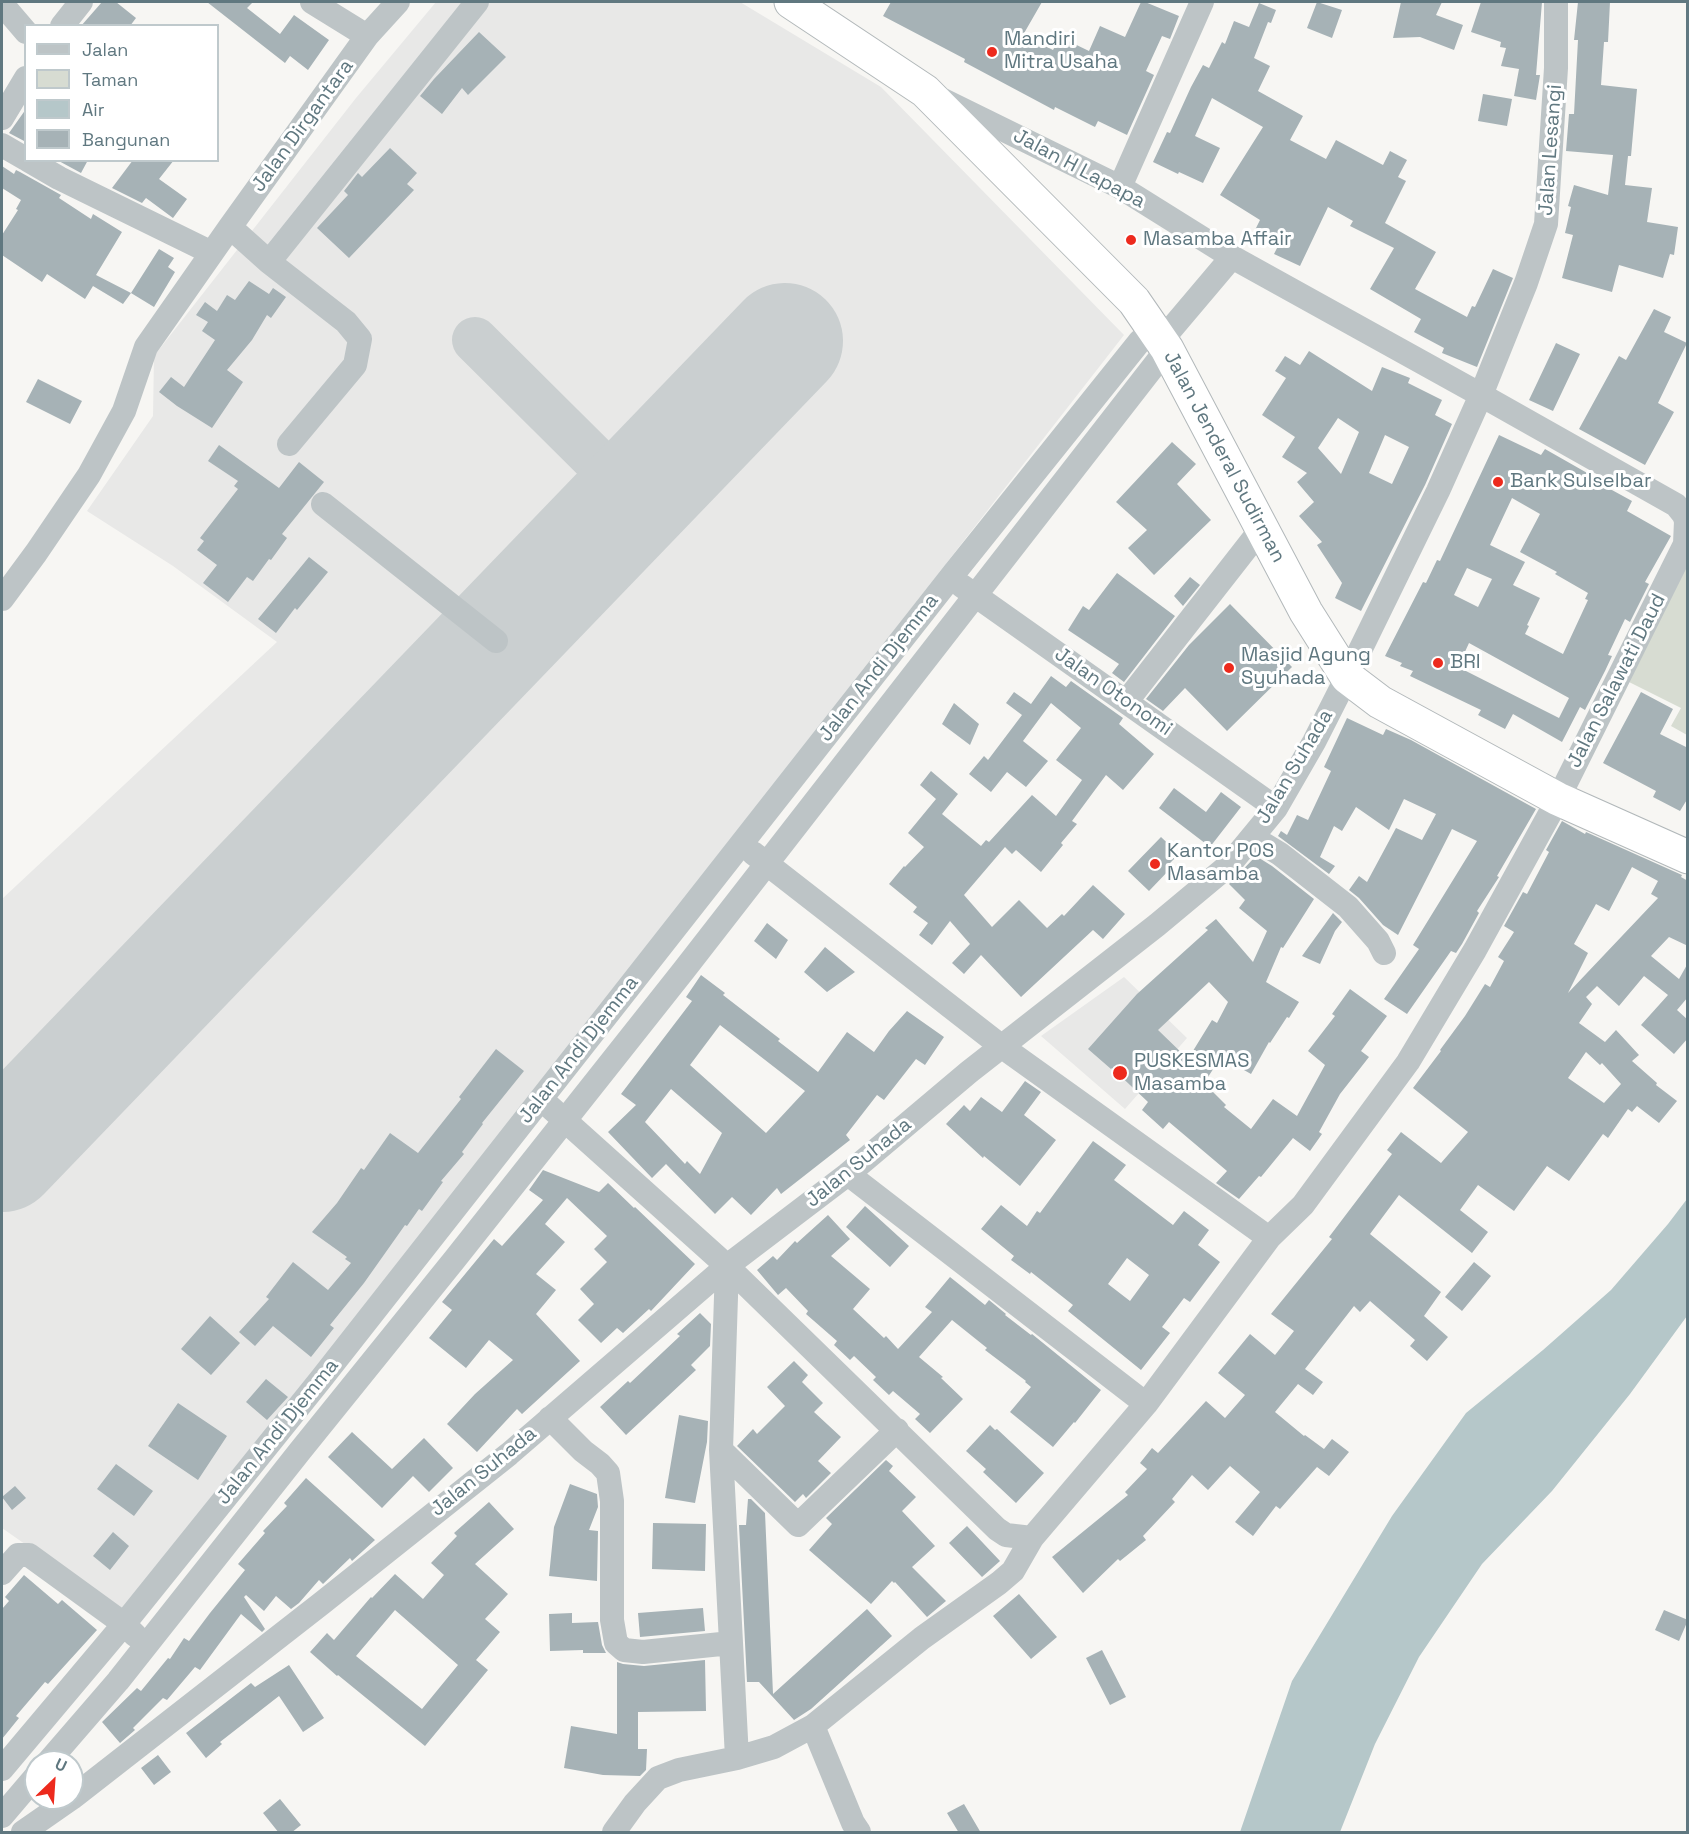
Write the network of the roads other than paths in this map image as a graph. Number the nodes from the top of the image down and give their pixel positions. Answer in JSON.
{"nodes":[{"id":1,"x":81,"y":2,"type":"edge"},
{"id":2,"x":312,"y":2,"type":"edge"},
{"id":3,"x":398,"y":2,"type":"edge"},
{"id":4,"x":477,"y":2,"type":"edge"},
{"id":5,"x":791,"y":2,"type":"edge"},
{"id":6,"x":1202,"y":2,"type":"edge"},
{"id":7,"x":1556,"y":2,"type":"edge"},
{"id":8,"x":2,"y":4,"type":"edge"},
{"id":9,"x":64,"y":24,"type":"edge"},
{"id":10,"x":24,"y":30,"type":"edge"},
{"id":11,"x":367,"y":36,"type":"junction"},
{"id":12,"x":24,"y":81,"type":"edge"},
{"id":13,"x":925,"y":91,"type":"junction"},
{"id":14,"x":2,"y":118,"type":"edge"},
{"id":15,"x":2,"y":145,"type":"edge"},
{"id":16,"x":24,"y":158,"type":"edge"},
{"id":17,"x":31,"y":162,"type":"edge"},
{"id":18,"x":1120,"y":187,"type":"junction"},
{"id":19,"x":230,"y":226,"type":"junction"},
{"id":20,"x":212,"y":253,"type":"junction"},
{"id":21,"x":1232,"y":257,"type":"junction"},
{"id":22,"x":269,"y":262,"type":"junction"},
{"id":23,"x":1161,"y":340,"type":"junction"},
{"id":24,"x":1481,"y":395,"type":"junction"},
{"id":25,"x":289,"y":444,"type":"dead end"},
{"id":26,"x":323,"y":504,"type":"dead end"},
{"id":27,"x":1682,"y":508,"type":"edge"},
{"id":28,"x":1262,"y":528,"type":"junction"},
{"id":29,"x":950,"y":578,"type":"junction"},
{"id":30,"x":975,"y":594,"type":"junction"},
{"id":31,"x":2,"y":599,"type":"edge"},
{"id":32,"x":496,"y":641,"type":"dead end"},
{"id":33,"x":1347,"y":678,"type":"junction"},
{"id":34,"x":1126,"y":702,"type":"junction"},
{"id":35,"x":1558,"y":799,"type":"junction"},
{"id":36,"x":1276,"y":808,"type":"junction"},
{"id":37,"x":1252,"y":837,"type":"junction"},
{"id":38,"x":741,"y":844,"type":"junction"},
{"id":39,"x":1688,"y":857,"type":"edge"},
{"id":40,"x":766,"y":863,"type":"junction"},
{"id":41,"x":1384,"y":953,"type":"dead end"},
{"id":42,"x":1001,"y":1046,"type":"junction"},
{"id":43,"x":541,"y":1100,"type":"junction"},
{"id":44,"x":564,"y":1119,"type":"junction"},
{"id":45,"x":848,"y":1174,"type":"junction"},
{"id":46,"x":1269,"y":1238,"type":"junction"},
{"id":47,"x":728,"y":1266,"type":"junction"},
{"id":48,"x":1146,"y":1404,"type":"junction"},
{"id":49,"x":550,"y":1418,"type":"junction"},
{"id":50,"x":897,"y":1430,"type":"junction"},
{"id":51,"x":277,"y":1434,"type":"junction"},
{"id":52,"x":721,"y":1450,"type":"junction"},
{"id":53,"x":300,"y":1451,"type":"junction"},
{"id":54,"x":1032,"y":1538,"type":"junction"},
{"id":55,"x":2,"y":1573,"type":"edge"},
{"id":56,"x":124,"y":1624,"type":"junction"},
{"id":57,"x":731,"y":1643,"type":"junction"},
{"id":58,"x":146,"y":1646,"type":"junction"},
{"id":59,"x":813,"y":1726,"type":"junction"},
{"id":60,"x":58,"y":1750,"type":"edge"},
{"id":61,"x":737,"y":1758,"type":"junction"},
{"id":62,"x":2,"y":1769,"type":"edge"},
{"id":63,"x":84,"y":1789,"type":"edge"},
{"id":64,"x":24,"y":1790,"type":"edge"},
{"id":65,"x":55,"y":1810,"type":"edge"},
{"id":66,"x":2,"y":1816,"type":"edge"},
{"id":67,"x":23,"y":1833,"type":"edge"},
{"id":68,"x":614,"y":1833,"type":"edge"},
{"id":69,"x":859,"y":1833,"type":"edge"}],
"edges":[{"from":1,"to":9,"type":"street"},
{"from":2,"to":11,"type":"street"},
{"from":3,"to":11,"type":"street","name":"Jalan Dirgantara"},
{"from":4,"to":22,"type":"street"},
{"from":5,"to":13,"type":"highway","name":"Jalan Jenderal Sudirman"},
{"from":6,"to":18,"type":"street"},
{"from":7,"to":24,"type":"street","name":"Jalan Lesangi"},
{"from":8,"to":10,"type":"street"},
{"from":11,"to":19,"type":"street","name":"Jalan Dirgantara"},
{"from":12,"to":14,"type":"street"},
{"from":13,"to":18,"type":"street","name":"Jalan H Lapapa"},
{"from":13,"to":23,"type":"highway","name":"Jalan Jenderal Sudirman"},
{"from":15,"to":16,"type":"street"},
{"from":17,"to":20,"type":"street"},
{"from":18,"to":21,"type":"street","name":"Jalan H Lapapa"},
{"from":19,"to":20,"type":"street","name":"Jalan Dirgantara"},
{"from":19,"to":22,"type":"street"},
{"from":20,"to":31,"type":"street","name":"Jalan Dirgantara"},
{"from":21,"to":23,"type":"street"},
{"from":21,"to":24,"type":"street","name":"Jalan H Lapapa"},
{"from":22,"to":25,"type":"street"},
{"from":23,"to":28,"type":"highway","name":"Jalan Jenderal Sudirman"},
{"from":23,"to":29,"type":"street","name":"Jalan Andi Djemma"},
{"from":23,"to":30,"type":"street","name":"Jalan Andi Djemma"},
{"from":24,"to":27,"type":"street","name":"Jalan Salawati Daud"},
{"from":24,"to":33,"type":"street","name":"Jalan Suhada"},
{"from":26,"to":32,"type":"street"},
{"from":27,"to":35,"type":"street","name":"Jalan Salawati Daud"},
{"from":28,"to":33,"type":"highway","name":"Jalan Jenderal Sudirman"},
{"from":28,"to":34,"type":"street"},
{"from":29,"to":30,"type":"street","name":"Jalan Otonomi"},
{"from":29,"to":38,"type":"street","name":"Jalan Andi Djemma"},
{"from":30,"to":34,"type":"street","name":"Jalan Otonomi"},
{"from":30,"to":40,"type":"street","name":"Jalan Andi Djemma"},
{"from":33,"to":35,"type":"highway","name":"Jalan Jenderal Sudirman"},
{"from":33,"to":36,"type":"street","name":"Jalan Suhada"},
{"from":34,"to":36,"type":"street","name":"Jalan Otonomi"},
{"from":35,"to":39,"type":"highway","name":"Jalan Jenderal Sudirman"},
{"from":35,"to":46,"type":"street","name":"Jalan Salawati Daud"},
{"from":36,"to":37,"type":"street","name":"Jalan Suhada"},
{"from":37,"to":41,"type":"street"},
{"from":37,"to":42,"type":"street","name":"Jalan Suhada"},
{"from":38,"to":40,"type":"street"},
{"from":38,"to":43,"type":"street","name":"Jalan Andi Djemma"},
{"from":40,"to":42,"type":"street"},
{"from":40,"to":44,"type":"street","name":"Jalan Andi Djemma"},
{"from":42,"to":45,"type":"street","name":"Jalan Suhada"},
{"from":42,"to":46,"type":"street"},
{"from":43,"to":44,"type":"street"},
{"from":43,"to":51,"type":"street","name":"Jalan Andi Djemma"},
{"from":44,"to":47,"type":"street"},
{"from":44,"to":53,"type":"street","name":"Jalan Andi Djemma"},
{"from":45,"to":47,"type":"street","name":"Jalan Suhada"},
{"from":45,"to":48,"type":"street"},
{"from":46,"to":48,"type":"street","name":"Jalan Salawati Daud"},
{"from":47,"to":49,"type":"street","name":"Jalan Suhada"},
{"from":47,"to":50,"type":"street"},
{"from":47,"to":52,"type":"street"},
{"from":48,"to":54,"type":"street","name":"Jalan Salawati Daud"},
{"from":49,"to":57,"type":"street"},
{"from":49,"to":63,"type":"street","name":"Jalan Suhada"},
{"from":50,"to":52,"type":"street"},
{"from":50,"to":54,"type":"street"},
{"from":51,"to":53,"type":"street"},
{"from":51,"to":56,"type":"street","name":"Jalan Andi Djemma"},
{"from":52,"to":57,"type":"street"},
{"from":53,"to":58,"type":"street","name":"Jalan Andi Djemma"},
{"from":54,"to":59,"type":"street","name":"Jalan Salawati Daud"},
{"from":55,"to":56,"type":"street"},
{"from":56,"to":58,"type":"street"},
{"from":56,"to":62,"type":"street","name":"Jalan Andi Djemma"},
{"from":57,"to":61,"type":"street"},
{"from":58,"to":60,"type":"street","name":"Jalan Andi Djemma"},
{"from":59,"to":61,"type":"street","name":"Jalan Salawati Daud"},
{"from":59,"to":69,"type":"street"},
{"from":61,"to":68,"type":"street","name":"Jalan Salawati Daud"},
{"from":64,"to":66,"type":"street"},
{"from":65,"to":67,"type":"street","name":"Jalan Suhada"}]}
